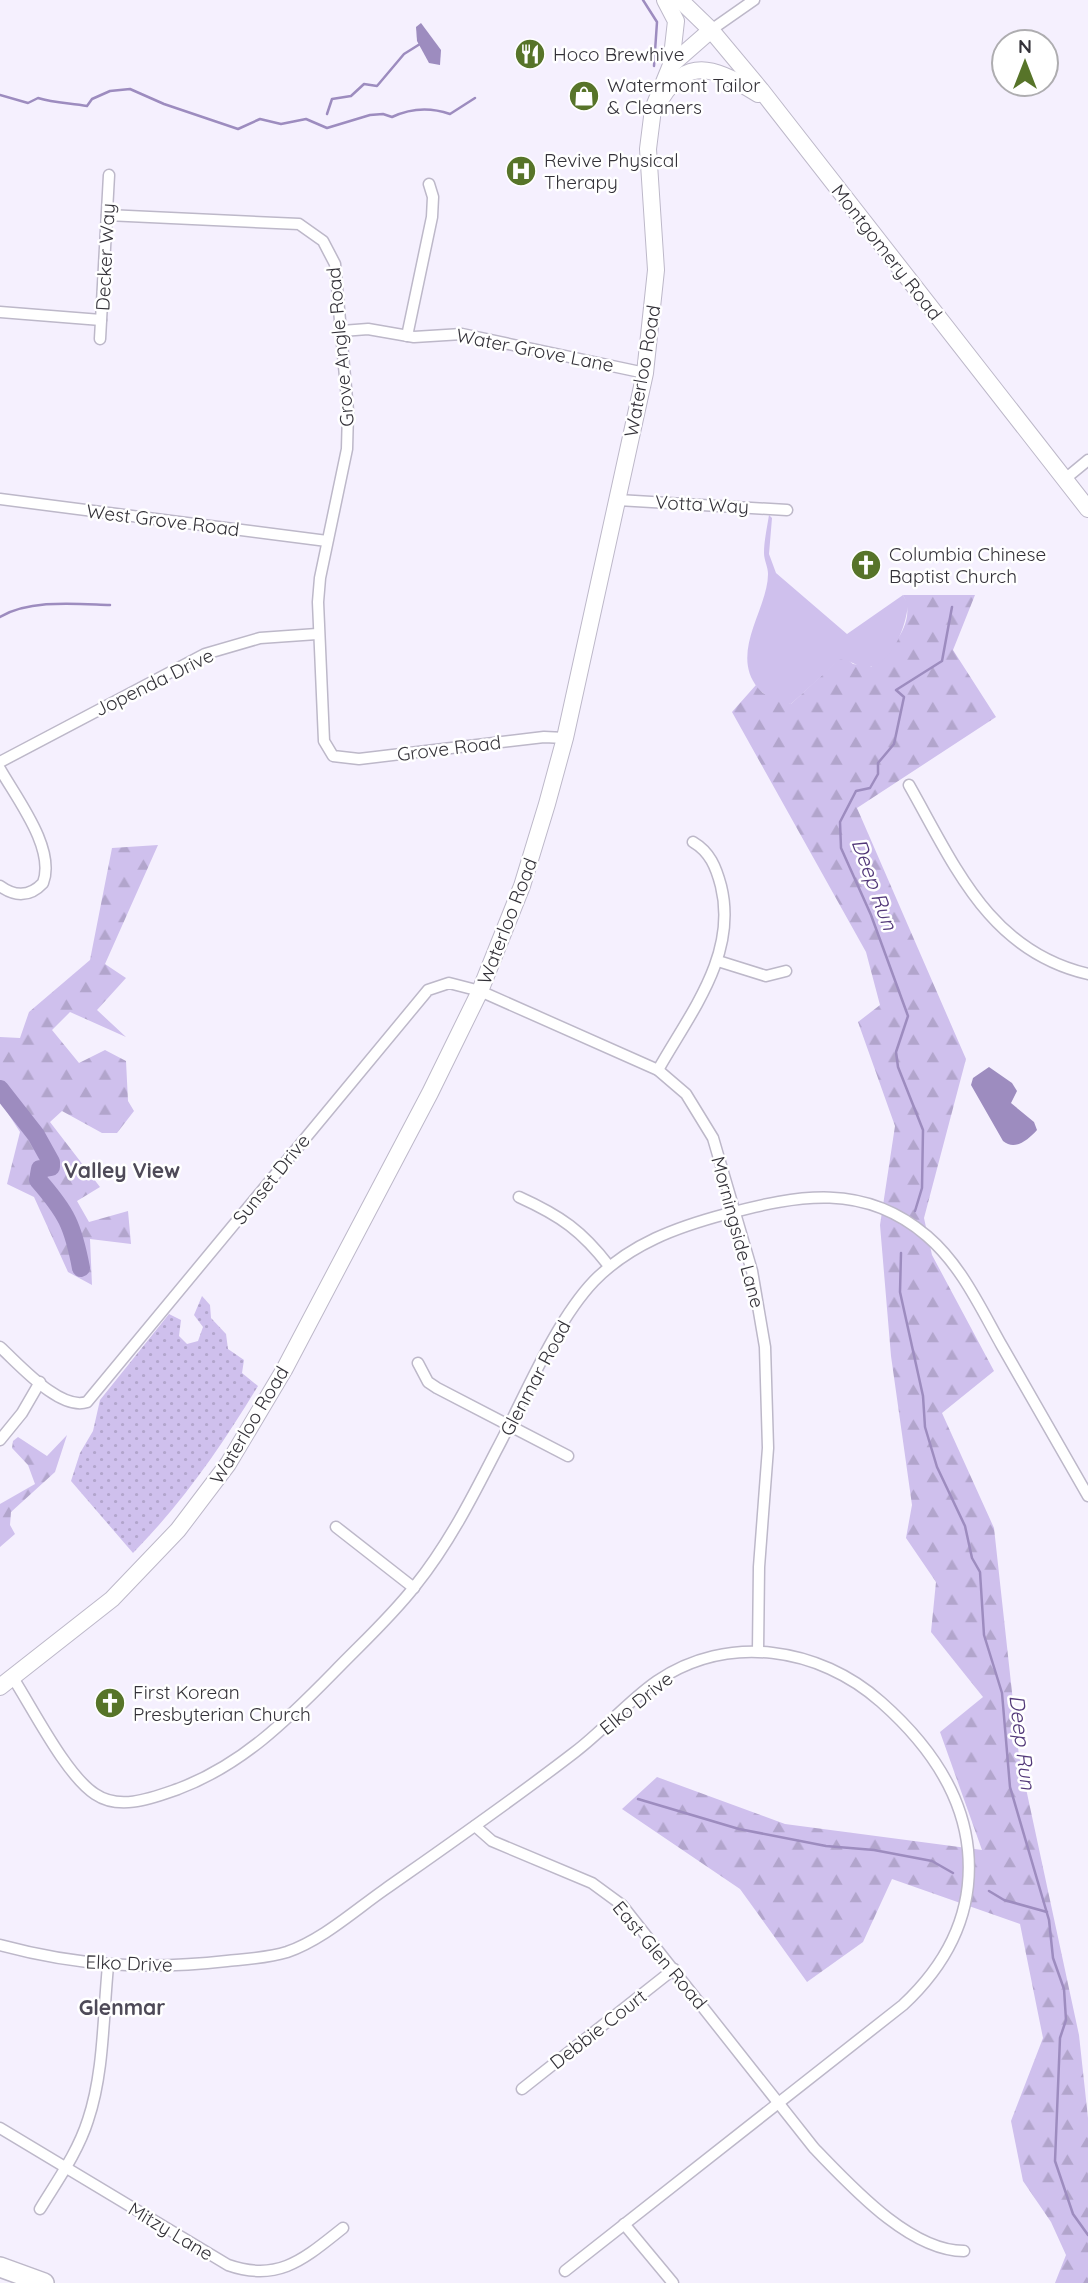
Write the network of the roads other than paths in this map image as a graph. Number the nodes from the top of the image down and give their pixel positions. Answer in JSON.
{"nodes":[{"id":1,"x":665,"y":0,"type":"edge"},
{"id":2,"x":680,"y":0,"type":"edge"},
{"id":3,"x":754,"y":0,"type":"edge"},
{"id":4,"x":711,"y":30,"type":"junction"},
{"id":5,"x":671,"y":65,"type":"junction"},
{"id":6,"x":768,"y":101,"type":"junction"},
{"id":7,"x":650,"y":127,"type":"junction"},
{"id":8,"x":109,"y":175,"type":"dead end"},
{"id":9,"x":429,"y":184,"type":"dead end"},
{"id":10,"x":107,"y":215,"type":"junction"},
{"id":11,"x":0,"y":312,"type":"edge"},
{"id":12,"x":101,"y":320,"type":"junction"},
{"id":13,"x":342,"y":331,"type":"junction"},
{"id":14,"x":407,"y":336,"type":"junction"},
{"id":15,"x":100,"y":339,"type":"dead end"},
{"id":16,"x":645,"y":373,"type":"junction"},
{"id":17,"x":1088,"y":460,"type":"edge"},
{"id":18,"x":1065,"y":480,"type":"junction"},
{"id":19,"x":0,"y":499,"type":"edge"},
{"id":20,"x":618,"y":500,"type":"junction"},
{"id":21,"x":1088,"y":509,"type":"edge"},
{"id":22,"x":787,"y":510,"type":"dead end"},
{"id":23,"x":327,"y":541,"type":"junction"},
{"id":24,"x":317,"y":634,"type":"junction"},
{"id":25,"x":565,"y":738,"type":"junction"},
{"id":26,"x":333,"y":757,"type":"joint"},
{"id":27,"x":0,"y":762,"type":"edge"},
{"id":28,"x":0,"y":769,"type":"edge"},
{"id":29,"x":909,"y":785,"type":"dead end"},
{"id":30,"x":693,"y":842,"type":"dead end"},
{"id":31,"x":0,"y":886,"type":"edge"},
{"id":32,"x":718,"y":961,"type":"junction"},
{"id":33,"x":786,"y":971,"type":"dead end"},
{"id":34,"x":1088,"y":974,"type":"edge"},
{"id":35,"x":480,"y":991,"type":"junction"},
{"id":36,"x":658,"y":1070,"type":"junction"},
{"id":37,"x":519,"y":1197,"type":"dead end"},
{"id":38,"x":735,"y":1212,"type":"junction"},
{"id":39,"x":610,"y":1266,"type":"junction"},
{"id":40,"x":0,"y":1348,"type":"edge"},
{"id":41,"x":418,"y":1363,"type":"dead end"},
{"id":42,"x":40,"y":1382,"type":"junction"},
{"id":43,"x":510,"y":1426,"type":"junction"},
{"id":44,"x":0,"y":1440,"type":"edge"},
{"id":45,"x":568,"y":1456,"type":"dead end"},
{"id":46,"x":1088,"y":1496,"type":"edge"},
{"id":47,"x":336,"y":1527,"type":"dead end"},
{"id":48,"x":414,"y":1588,"type":"junction"},
{"id":49,"x":758,"y":1651,"type":"junction"},
{"id":50,"x":7,"y":1683,"type":"edge"},
{"id":51,"x":475,"y":1826,"type":"junction"},
{"id":52,"x":0,"y":1945,"type":"edge"},
{"id":53,"x":108,"y":1966,"type":"junction"},
{"id":54,"x":674,"y":1969,"type":"junction"},
{"id":55,"x":522,"y":2089,"type":"dead end"},
{"id":56,"x":778,"y":2104,"type":"junction"},
{"id":57,"x":0,"y":2128,"type":"edge"},
{"id":58,"x":65,"y":2168,"type":"junction"},
{"id":59,"x":40,"y":2209,"type":"dead end"},
{"id":60,"x":624,"y":2224,"type":"junction"},
{"id":61,"x":343,"y":2228,"type":"dead end"},
{"id":62,"x":964,"y":2251,"type":"dead end"},
{"id":63,"x":0,"y":2267,"type":"edge"},
{"id":64,"x":565,"y":2271,"type":"dead end"},
{"id":65,"x":44,"y":2283,"type":"edge"},
{"id":66,"x":673,"y":2283,"type":"edge"}],
"edges":[{"from":1,"to":5,"type":"main road"},
{"from":2,"to":4,"type":"main road","name":"Montgomery Road"},
{"from":3,"to":4,"type":"street"},
{"from":4,"to":5,"type":"main road","name":"Waterloo Road"},
{"from":4,"to":6,"type":"main road","name":"Montgomery Road"},
{"from":5,"to":7,"type":"main road","name":"Waterloo Road"},
{"from":6,"to":7,"type":"main road"},
{"from":6,"to":18,"type":"main road","name":"Montgomery Road"},
{"from":7,"to":16,"type":"main road","name":"Waterloo Road"},
{"from":8,"to":10,"type":"street","name":"Decker Way"},
{"from":9,"to":14,"type":"street"},
{"from":10,"to":12,"type":"street","name":"Decker Way"},
{"from":10,"to":13,"type":"street","name":"Grove Angle Road"},
{"from":11,"to":12,"type":"street"},
{"from":12,"to":15,"type":"street","name":"Decker Way"},
{"from":13,"to":14,"type":"street","name":"Water Grove Lane"},
{"from":13,"to":23,"type":"street","name":"Grove Angle Road"},
{"from":14,"to":16,"type":"street","name":"Water Grove Lane"},
{"from":16,"to":20,"type":"main road","name":"Waterloo Road"},
{"from":17,"to":18,"type":"street"},
{"from":18,"to":21,"type":"main road","name":"Montgomery Road"},
{"from":19,"to":23,"type":"street","name":"West Grove Road"},
{"from":20,"to":22,"type":"street","name":"Votta Way"},
{"from":20,"to":25,"type":"main road","name":"Waterloo Road"},
{"from":23,"to":24,"type":"street","name":"Grove Angle Road"},
{"from":24,"to":26,"type":"street","name":"Grove Angle Road"},
{"from":24,"to":27,"type":"street","name":"Jopenda Drive"},
{"from":25,"to":26,"type":"street","name":"Grove Road"},
{"from":25,"to":35,"type":"main road","name":"Waterloo Road"},
{"from":28,"to":31,"type":"street"},
{"from":29,"to":34,"type":"street"},
{"from":30,"to":32,"type":"street"},
{"from":32,"to":33,"type":"street"},
{"from":32,"to":36,"type":"street"},
{"from":35,"to":36,"type":"street","name":"Morningside Lane"},
{"from":35,"to":42,"type":"street","name":"Sunset Drive"},
{"from":35,"to":50,"type":"main road","name":"Waterloo Road"},
{"from":36,"to":38,"type":"street","name":"Morningside Lane"},
{"from":37,"to":39,"type":"street"},
{"from":38,"to":39,"type":"street","name":"Glenmar Road"},
{"from":38,"to":46,"type":"street","name":"Glenmar Road"},
{"from":38,"to":49,"type":"street","name":"Morningside Lane"},
{"from":39,"to":43,"type":"street","name":"Glenmar Road"},
{"from":40,"to":42,"type":"street"},
{"from":41,"to":43,"type":"street"},
{"from":42,"to":44,"type":"street"},
{"from":43,"to":45,"type":"street"},
{"from":43,"to":48,"type":"street","name":"Glenmar Road"},
{"from":47,"to":48,"type":"street"},
{"from":48,"to":50,"type":"street","name":"Glenmar Road"},
{"from":49,"to":51,"type":"street","name":"Elko Drive"},
{"from":49,"to":56,"type":"street","name":"Elko Drive"},
{"from":51,"to":53,"type":"street","name":"Elko Drive"},
{"from":51,"to":54,"type":"street","name":"East Glen Road"},
{"from":52,"to":53,"type":"street","name":"Elko Drive"},
{"from":53,"to":58,"type":"street"},
{"from":54,"to":55,"type":"street","name":"Debbie Court"},
{"from":54,"to":56,"type":"street","name":"East Glen Road"},
{"from":56,"to":60,"type":"street","name":"Elko Drive"},
{"from":56,"to":62,"type":"street","name":"East Glen Road"},
{"from":57,"to":58,"type":"street","name":"Mitzy Lane"},
{"from":58,"to":59,"type":"street"},
{"from":58,"to":61,"type":"street","name":"Mitzy Lane"},
{"from":60,"to":64,"type":"street","name":"Elko Drive"},
{"from":60,"to":66,"type":"street"},
{"from":63,"to":65,"type":"highway"}]}
